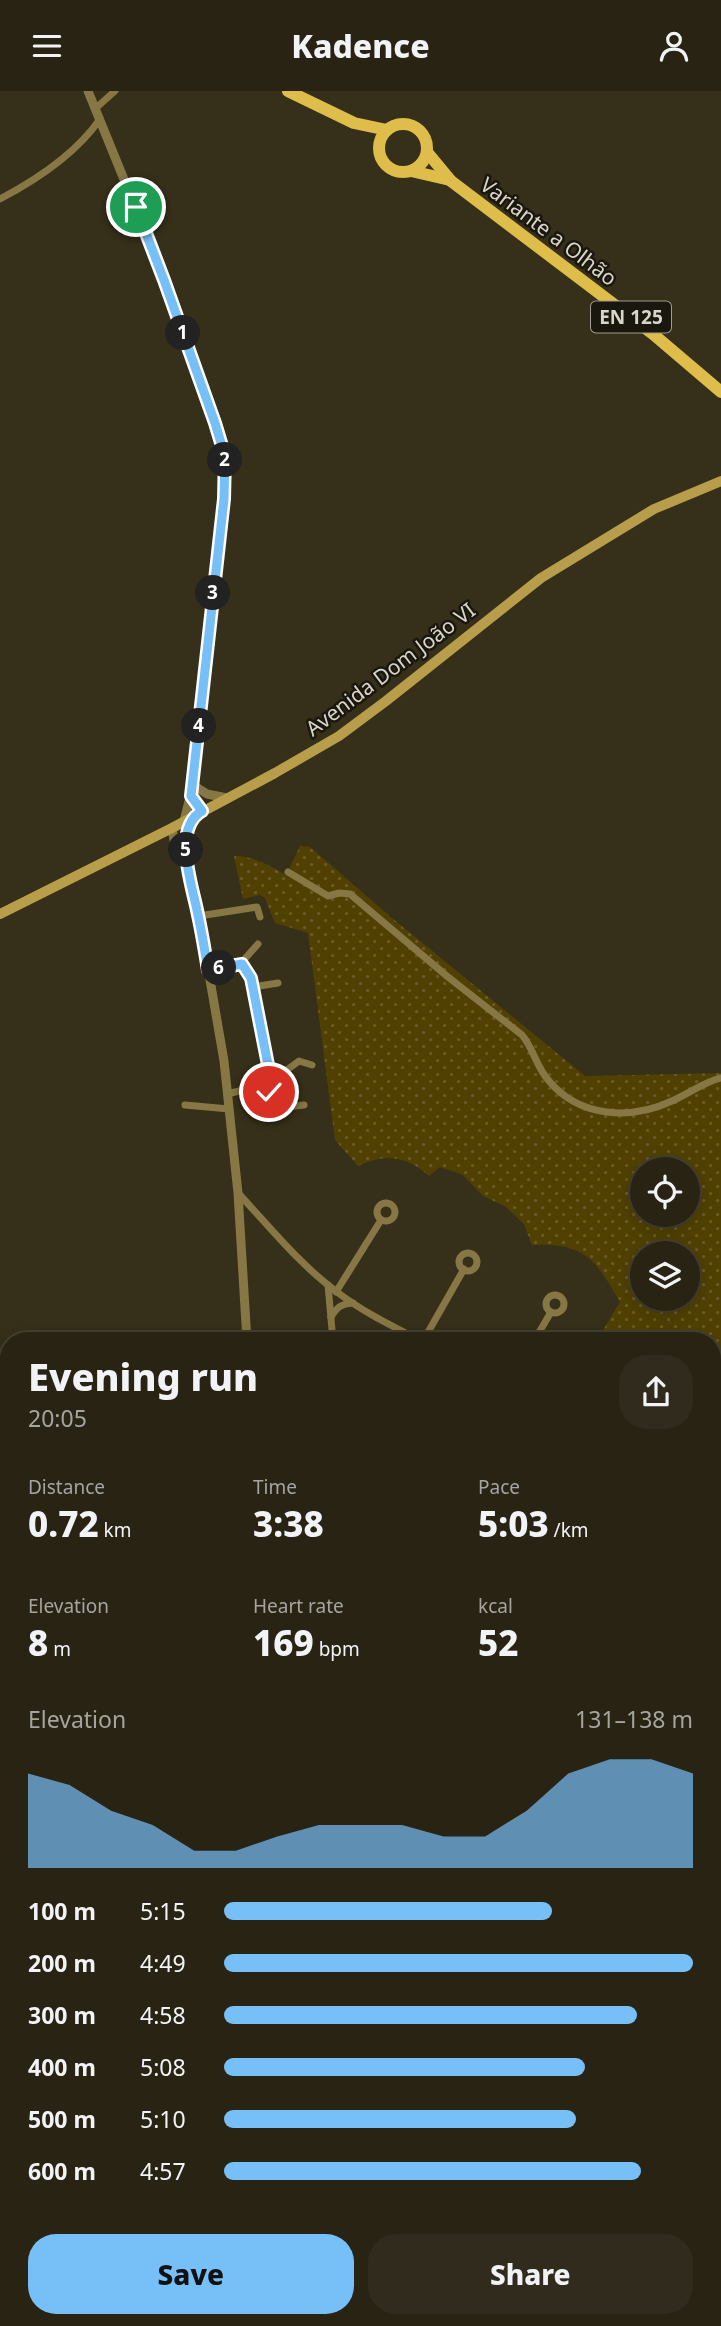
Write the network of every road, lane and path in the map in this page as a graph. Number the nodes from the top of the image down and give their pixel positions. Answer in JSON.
{"nodes":[{"id":1,"x":88,"y":91,"type":"edge"},
{"id":2,"x":115,"y":91,"type":"edge"},
{"id":3,"x":288,"y":91,"type":"edge"},
{"id":4,"x":96,"y":108,"type":"junction"},
{"id":5,"x":100,"y":118,"type":"junction"},
{"id":6,"x":354,"y":123,"type":"junction"},
{"id":7,"x":387,"y":130,"type":"junction"},
{"id":8,"x":379,"y":150,"type":"junction"},
{"id":9,"x":427,"y":152,"type":"junction"},
{"id":10,"x":411,"y":171,"type":"junction"},
{"id":11,"x":450,"y":180,"type":"junction"},
{"id":12,"x":0,"y":199,"type":"edge"},
{"id":13,"x":721,"y":392,"type":"edge"},
{"id":14,"x":721,"y":481,"type":"edge"},
{"id":15,"x":196,"y":788,"type":"junction"},
{"id":16,"x":191,"y":796,"type":"junction"},
{"id":17,"x":227,"y":798,"type":"junction"},
{"id":18,"x":193,"y":816,"type":"junction"},
{"id":19,"x":172,"y":828,"type":"junction"},
{"id":20,"x":145,"y":841,"type":"junction"},
{"id":21,"x":186,"y":842,"type":"junction"},
{"id":22,"x":175,"y":846,"type":"junction"},
{"id":23,"x":185,"y":857,"type":"junction"},
{"id":24,"x":288,"y":872,"type":"dead end"},
{"id":25,"x":0,"y":914,"type":"edge"},
{"id":26,"x":199,"y":916,"type":"junction"},
{"id":27,"x":260,"y":917,"type":"dead end"},
{"id":28,"x":258,"y":944,"type":"dead end"},
{"id":29,"x":242,"y":964,"type":"junction"},
{"id":30,"x":208,"y":970,"type":"junction"},
{"id":31,"x":278,"y":983,"type":"dead end"},
{"id":32,"x":253,"y":986,"type":"junction"},
{"id":33,"x":312,"y":1065,"type":"dead end"},
{"id":34,"x":721,"y":1078,"type":"edge"},
{"id":35,"x":268,"y":1084,"type":"junction"},
{"id":36,"x":227,"y":1094,"type":"junction"},
{"id":37,"x":185,"y":1105,"type":"dead end"},
{"id":38,"x":304,"y":1105,"type":"dead end"},
{"id":39,"x":229,"y":1109,"type":"junction"},
{"id":40,"x":238,"y":1193,"type":"junction"},
{"id":41,"x":381,"y":1220,"type":"dead end"},
{"id":42,"x":464,"y":1269,"type":"dead end"},
{"id":43,"x":328,"y":1284,"type":"junction"},
{"id":44,"x":336,"y":1292,"type":"junction"},
{"id":45,"x":353,"y":1303,"type":"junction"},
{"id":46,"x":551,"y":1312,"type":"dead end"},
{"id":47,"x":331,"y":1318,"type":"junction"},
{"id":48,"x":246,"y":1332,"type":"edge"},
{"id":49,"x":332,"y":1332,"type":"edge"},
{"id":50,"x":405,"y":1332,"type":"edge"},
{"id":51,"x":425,"y":1332,"type":"edge"},
{"id":52,"x":539,"y":1332,"type":"edge"}],
"edges":[{"from":1,"to":4,"type":"street"},
{"from":2,"to":4,"type":"street"},
{"from":3,"to":6,"type":"main road","name":"Variante a Olhão","number":"EN 125"},
{"from":4,"to":5,"type":"street"},
{"from":5,"to":12,"type":"street"},
{"from":5,"to":15,"type":"street"},
{"from":6,"to":7,"type":"main road","name":"Variante a Olhão","number":"EN 125"},
{"from":6,"to":8,"type":"main road","name":"Variante a Olhão","number":"EN 125"},
{"from":7,"to":8,"type":"main road"},
{"from":7,"to":9,"type":"main road","name":"Variante a Olhão","number":"EN 125"},
{"from":8,"to":10,"type":"main road","name":"Variante a Olhão","number":"EN 125"},
{"from":9,"to":10,"type":"main road"},
{"from":9,"to":11,"type":"main road","name":"Variante a Olhão","number":"EN 125"},
{"from":10,"to":11,"type":"main road","name":"Variante a Olhão","number":"EN 125"},
{"from":11,"to":13,"type":"main road","name":"Variante a Olhão","number":"EN 125"},
{"from":14,"to":17,"type":"main road","name":"Avenida Dom João VI"},
{"from":15,"to":16,"type":"street"},
{"from":15,"to":17,"type":"street"},
{"from":15,"to":18,"type":"street"},
{"from":16,"to":18,"type":"street"},
{"from":16,"to":18,"type":"street"},
{"from":17,"to":18,"type":"main road","name":"Avenida Dom João VI"},
{"from":18,"to":19,"type":"main road","name":"Avenida Dom João VI"},
{"from":18,"to":21,"type":"street"},
{"from":19,"to":20,"type":"main road","name":"Avenida Dom João VI"},
{"from":19,"to":21,"type":"street"},
{"from":19,"to":22,"type":"street"},
{"from":20,"to":22,"type":"street"},
{"from":20,"to":25,"type":"main road","name":"Avenida Dom João VI"},
{"from":21,"to":23,"type":"street"},
{"from":22,"to":23,"type":"street"},
{"from":23,"to":26,"type":"street"},
{"from":24,"to":34,"type":"street"},
{"from":26,"to":27,"type":"street"},
{"from":26,"to":30,"type":"street"},
{"from":28,"to":29,"type":"street"},
{"from":29,"to":30,"type":"street"},
{"from":29,"to":32,"type":"street"},
{"from":30,"to":36,"type":"street"},
{"from":31,"to":32,"type":"street"},
{"from":32,"to":35,"type":"street"},
{"from":33,"to":35,"type":"street"},
{"from":35,"to":36,"type":"street"},
{"from":35,"to":38,"type":"street"},
{"from":36,"to":39,"type":"street"},
{"from":37,"to":39,"type":"street"},
{"from":39,"to":40,"type":"street"},
{"from":40,"to":43,"type":"street"},
{"from":40,"to":48,"type":"street"},
{"from":41,"to":44,"type":"street"},
{"from":42,"to":51,"type":"street"},
{"from":43,"to":44,"type":"street"},
{"from":43,"to":47,"type":"street"},
{"from":44,"to":45,"type":"street"},
{"from":45,"to":47,"type":"street"},
{"from":45,"to":50,"type":"street"},
{"from":46,"to":52,"type":"street"},
{"from":47,"to":49,"type":"street"}]}
